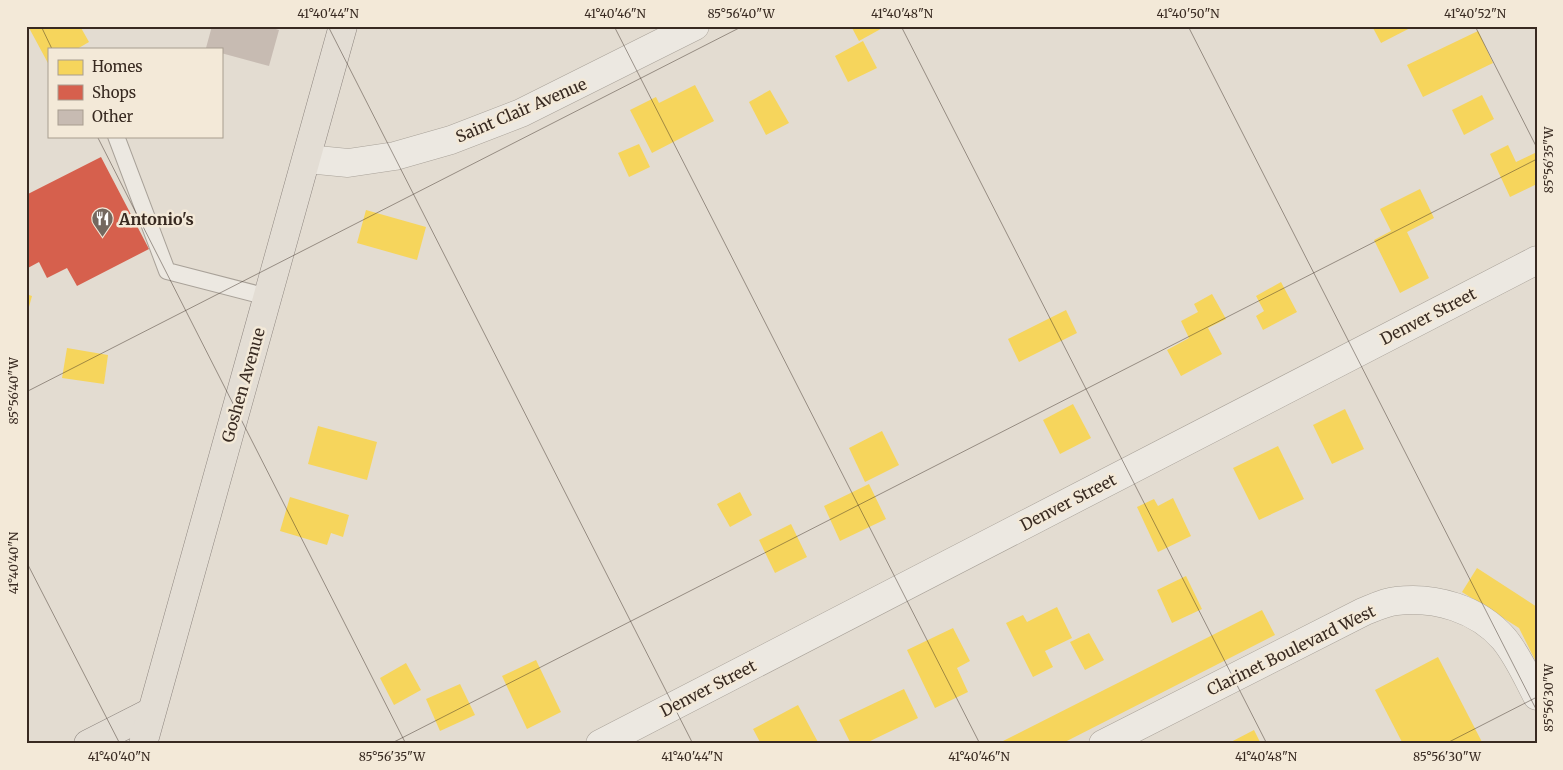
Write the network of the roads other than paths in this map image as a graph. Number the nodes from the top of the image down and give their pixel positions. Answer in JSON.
{"nodes":[{"id":1,"x":343,"y":26,"type":"edge"},
{"id":2,"x":695,"y":26,"type":"edge"},
{"id":3,"x":117,"y":138,"type":"edge"},
{"id":4,"x":307,"y":159,"type":"junction"},
{"id":5,"x":1537,"y":260,"type":"edge"},
{"id":6,"x":268,"y":297,"type":"junction"},
{"id":7,"x":1537,"y":696,"type":"edge"},
{"id":8,"x":151,"y":712,"type":"junction"},
{"id":9,"x":88,"y":744,"type":"edge"},
{"id":10,"x":144,"y":744,"type":"edge"},
{"id":11,"x":600,"y":744,"type":"edge"},
{"id":12,"x":1103,"y":744,"type":"edge"}],
"edges":[{"from":1,"to":4,"type":"main road","name":"Goshen Avenue"},
{"from":2,"to":4,"type":"street","name":"Saint Clair Avenue"},
{"from":3,"to":6,"type":"lane"},
{"from":4,"to":6,"type":"main road","name":"Goshen Avenue"},
{"from":5,"to":11,"type":"street","name":"Denver Street"},
{"from":6,"to":8,"type":"main road","name":"Goshen Avenue"},
{"from":7,"to":12,"type":"street","name":"Clarinet Boulevard West"},
{"from":8,"to":9,"type":"main road"},
{"from":8,"to":10,"type":"main road","name":"Goshen Avenue"}]}
